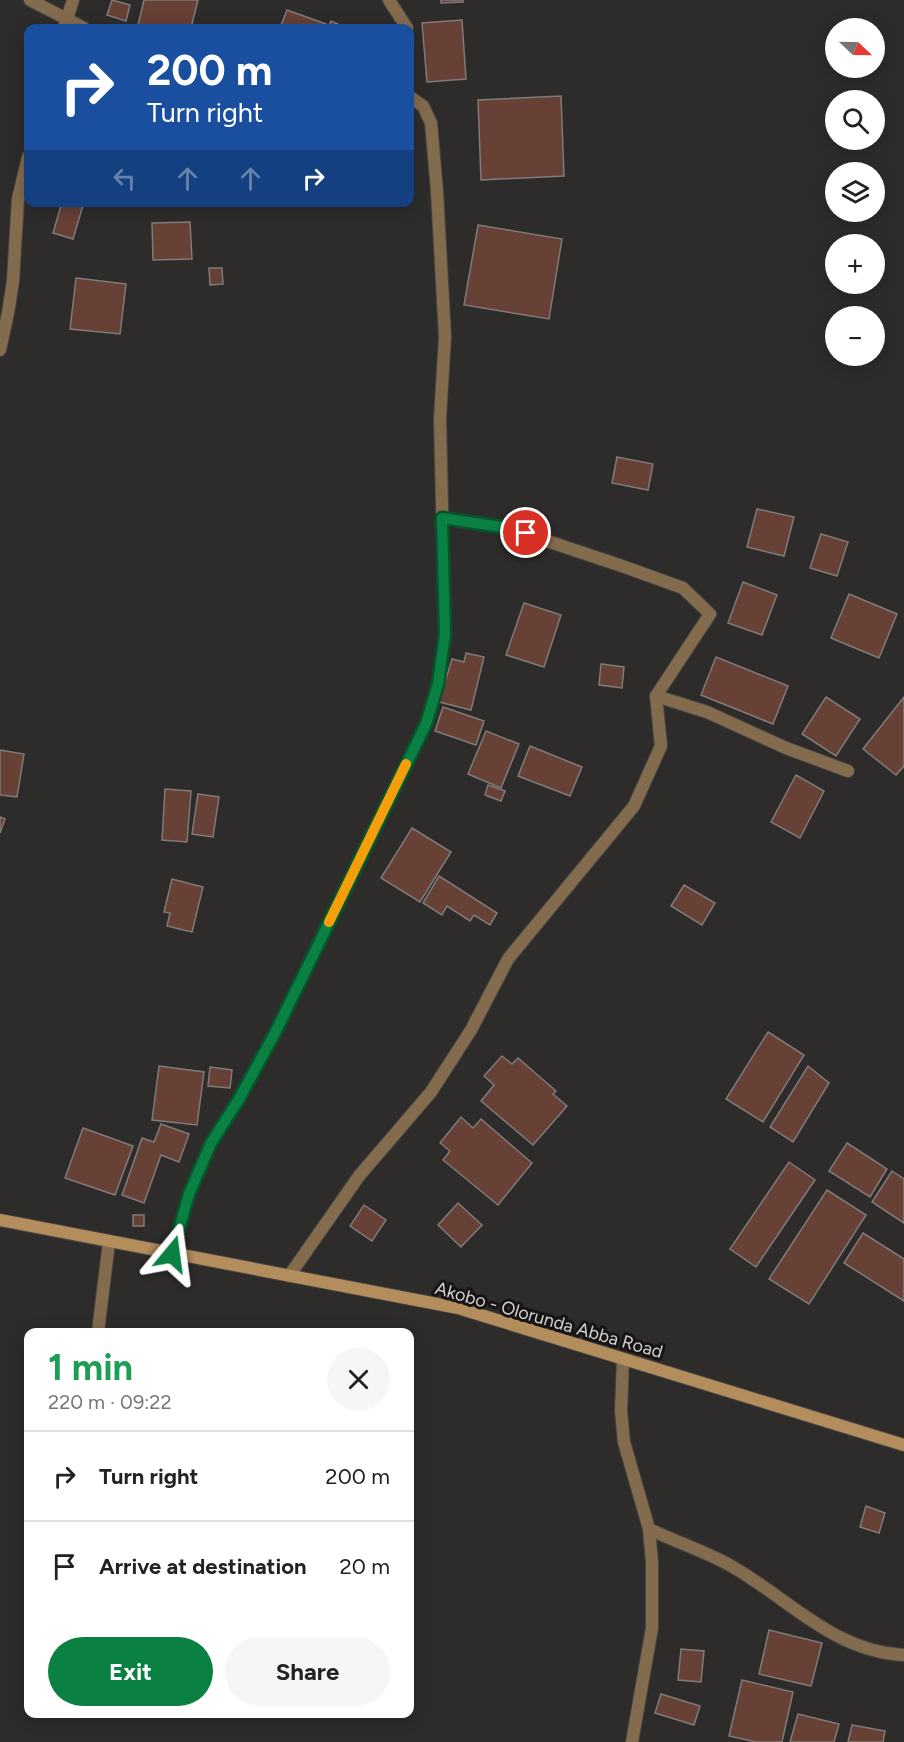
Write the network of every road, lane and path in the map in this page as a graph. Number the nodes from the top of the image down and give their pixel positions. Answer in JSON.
{"nodes":[{"id":1,"x":30,"y":0,"type":"edge"},
{"id":2,"x":73,"y":0,"type":"edge"},
{"id":3,"x":389,"y":0,"type":"edge"},
{"id":4,"x":66,"y":24,"type":"edge"},
{"id":5,"x":404,"y":24,"type":"edge"},
{"id":6,"x":414,"y":100,"type":"edge"},
{"id":7,"x":24,"y":174,"type":"edge"},
{"id":8,"x":0,"y":350,"type":"edge"},
{"id":9,"x":442,"y":518,"type":"junction"},
{"id":10,"x":656,"y":696,"type":"junction"},
{"id":11,"x":848,"y":771,"type":"dead end"},
{"id":12,"x":0,"y":1220,"type":"edge"},
{"id":13,"x":109,"y":1242,"type":"junction"},
{"id":14,"x":172,"y":1254,"type":"junction"},
{"id":15,"x":289,"y":1276,"type":"junction"},
{"id":16,"x":98,"y":1328,"type":"edge"},
{"id":17,"x":623,"y":1360,"type":"junction"},
{"id":18,"x":904,"y":1445,"type":"edge"},
{"id":19,"x":649,"y":1529,"type":"junction"},
{"id":20,"x":904,"y":1654,"type":"edge"},
{"id":21,"x":635,"y":1740,"type":"edge"}],
"edges":[{"from":1,"to":4,"type":"street"},
{"from":2,"to":4,"type":"street"},
{"from":3,"to":5,"type":"street"},
{"from":6,"to":9,"type":"street"},
{"from":7,"to":8,"type":"street"},
{"from":9,"to":10,"type":"street"},
{"from":9,"to":14,"type":"street"},
{"from":10,"to":11,"type":"street"},
{"from":10,"to":15,"type":"street"},
{"from":12,"to":13,"type":"main road","name":"Akobo - Olorunda Abba Road"},
{"from":13,"to":14,"type":"main road","name":"Akobo - Olorunda Abba Road"},
{"from":13,"to":16,"type":"street"},
{"from":14,"to":15,"type":"main road","name":"Akobo - Olorunda Abba Road"},
{"from":15,"to":17,"type":"main road","name":"Akobo - Olorunda Abba Road"},
{"from":17,"to":18,"type":"main road","name":"Akobo - Olorunda Abba Road"},
{"from":17,"to":19,"type":"street"},
{"from":19,"to":20,"type":"street"},
{"from":19,"to":21,"type":"street"}]}
